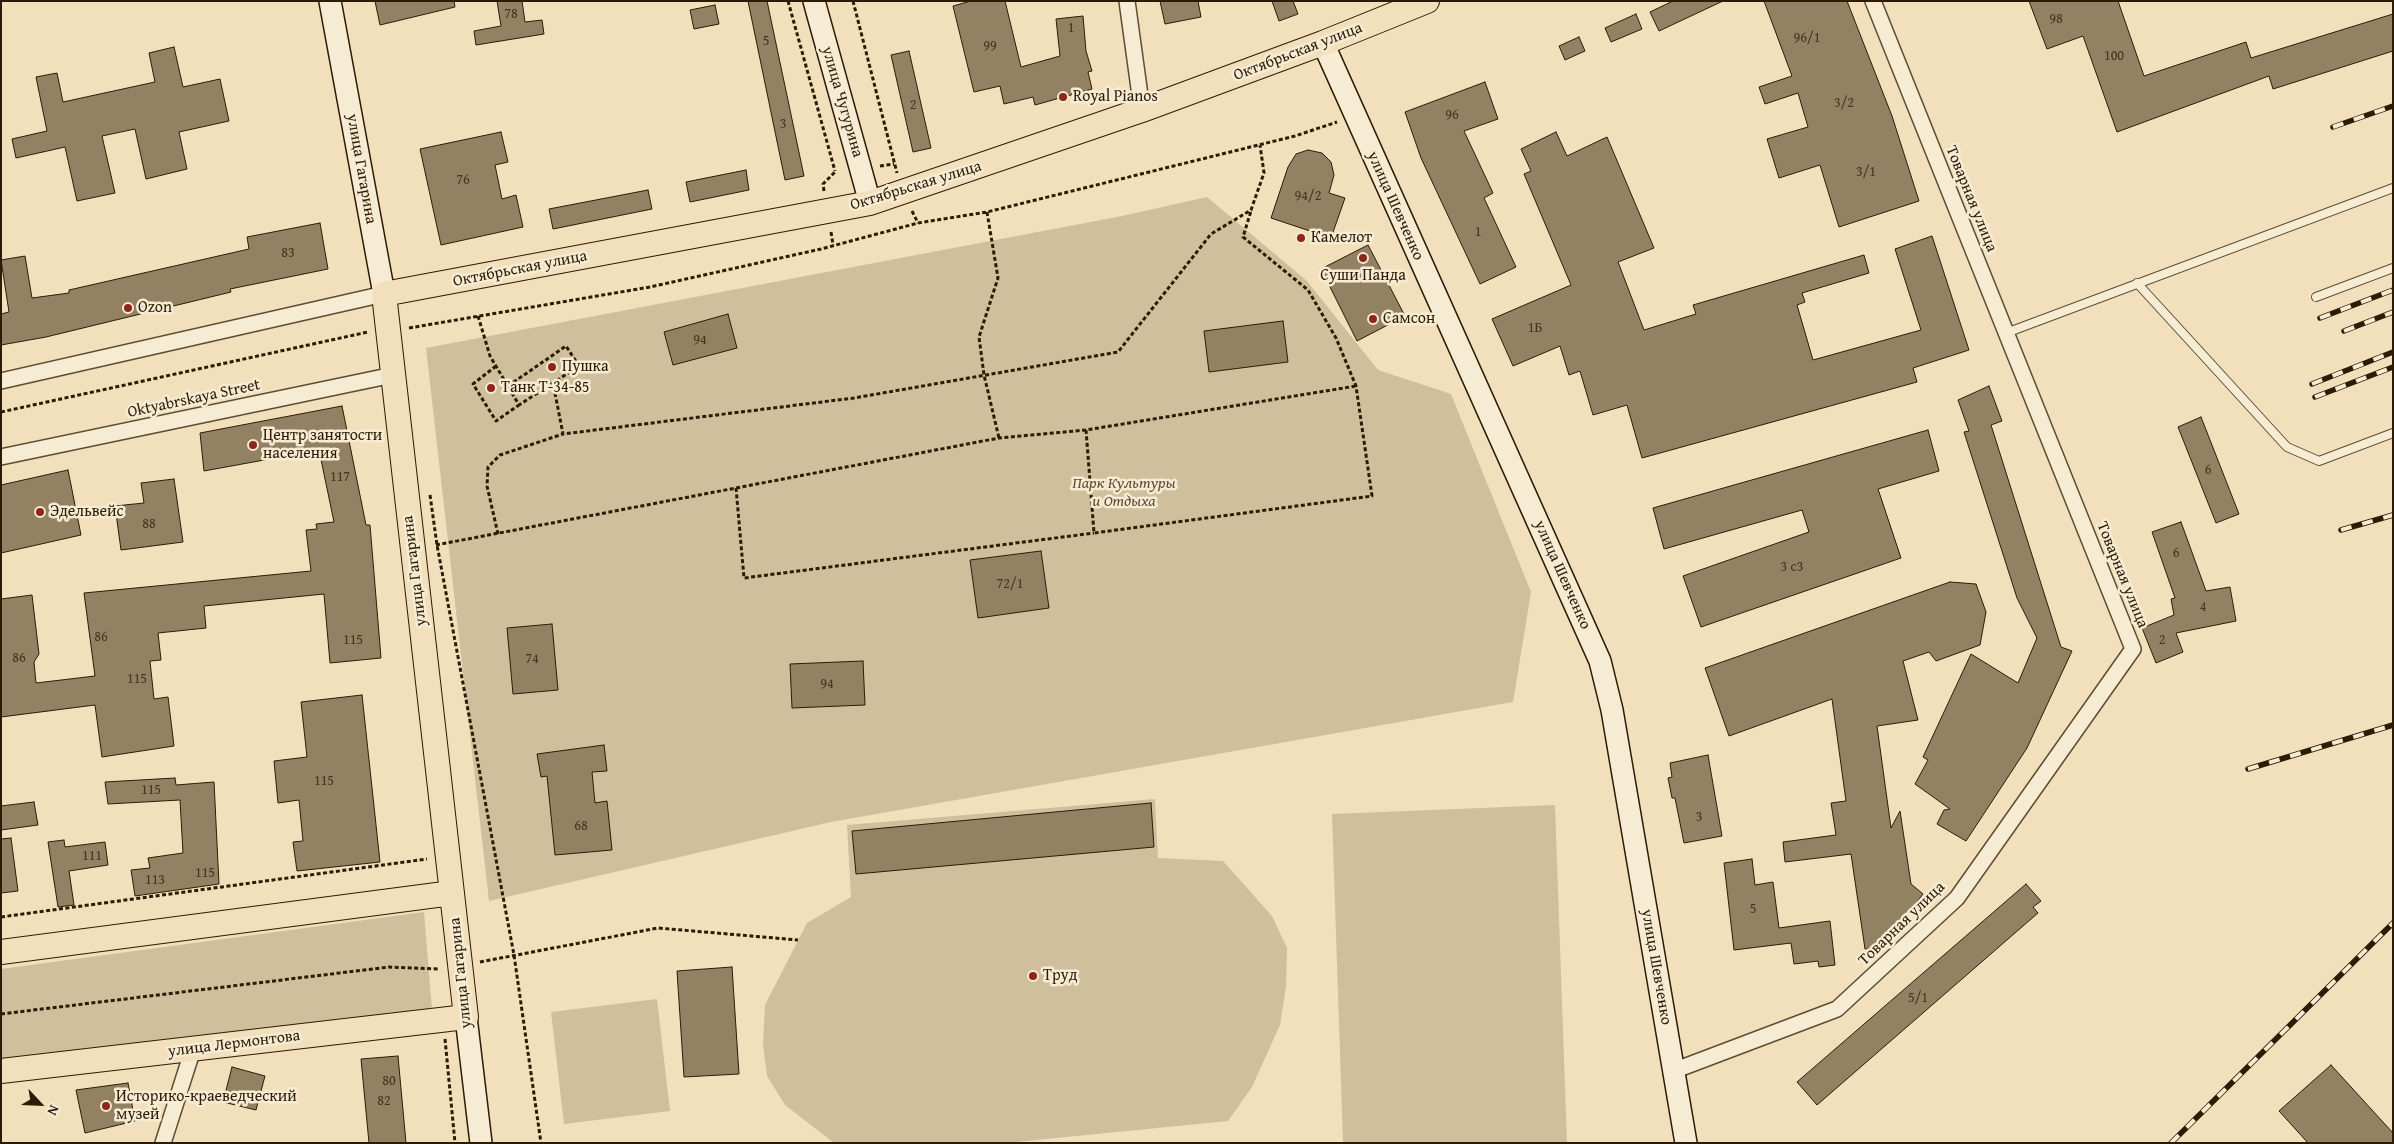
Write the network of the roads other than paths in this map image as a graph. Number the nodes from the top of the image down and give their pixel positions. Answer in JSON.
{"nodes":[{"id":1,"x":330,"y":1,"type":"edge"},
{"id":2,"x":814,"y":1,"type":"edge"},
{"id":3,"x":1127,"y":1,"type":"edge"},
{"id":4,"x":1427,"y":1,"type":"edge"},
{"id":5,"x":1873,"y":1,"type":"edge"},
{"id":6,"x":1322,"y":43,"type":"junction"},
{"id":7,"x":1142,"y":110,"type":"junction"},
{"id":8,"x":2393,"y":188,"type":"edge"},
{"id":9,"x":870,"y":203,"type":"junction"},
{"id":10,"x":2393,"y":268,"type":"edge"},
{"id":11,"x":2137,"y":283,"type":"junction"},
{"id":12,"x":393,"y":293,"type":"junction"},
{"id":13,"x":2316,"y":298,"type":"dead end"},
{"id":14,"x":2006,"y":333,"type":"junction"},
{"id":15,"x":393,"y":376,"type":"junction"},
{"id":16,"x":1,"y":381,"type":"edge"},
{"id":17,"x":2393,"y":433,"type":"edge"},
{"id":18,"x":1,"y":457,"type":"edge"},
{"id":19,"x":452,"y":893,"type":"junction"},
{"id":20,"x":1,"y":952,"type":"edge"},
{"id":21,"x":466,"y":1017,"type":"junction"},
{"id":22,"x":193,"y":1048,"type":"junction"},
{"id":23,"x":1,"y":1071,"type":"edge"},
{"id":24,"x":1673,"y":1071,"type":"junction"},
{"id":25,"x":163,"y":1143,"type":"edge"},
{"id":26,"x":481,"y":1143,"type":"edge"},
{"id":27,"x":1686,"y":1143,"type":"edge"}],
"edges":[{"from":1,"to":12,"type":"street","name":"улица Гагарина"},
{"from":2,"to":9,"type":"street","name":"улица Чугурина"},
{"from":3,"to":7,"type":"street"},
{"from":4,"to":6,"type":"main road","name":"Октябрьская улица"},
{"from":5,"to":14,"type":"street","name":"Товарная улица"},
{"from":6,"to":7,"type":"main road","name":"Октябрьская улица"},
{"from":6,"to":24,"type":"street","name":"улица Шевченко"},
{"from":7,"to":9,"type":"main road","name":"Октябрьская улица"},
{"from":8,"to":11,"type":"lane"},
{"from":9,"to":12,"type":"main road","name":"Октябрьская улица"},
{"from":10,"to":13,"type":"lane"},
{"from":11,"to":14,"type":"lane"},
{"from":11,"to":17,"type":"lane"},
{"from":12,"to":15,"type":"main road","name":"улица Гагарина"},
{"from":12,"to":16,"type":"street"},
{"from":14,"to":24,"type":"street","name":"Товарная улица"},
{"from":15,"to":18,"type":"street","name":"Oktyabrskaya Street"},
{"from":15,"to":19,"type":"main road","name":"улица Гагарина"},
{"from":19,"to":20,"type":"main road"},
{"from":19,"to":21,"type":"main road","name":"улица Гагарина"},
{"from":21,"to":22,"type":"main road","name":"улица Лермонтова"},
{"from":21,"to":26,"type":"street","name":"улица Гагарина"},
{"from":22,"to":23,"type":"main road","name":"улица Лермонтова"},
{"from":22,"to":25,"type":"street"},
{"from":24,"to":27,"type":"street","name":"улица Шевченко"}]}
